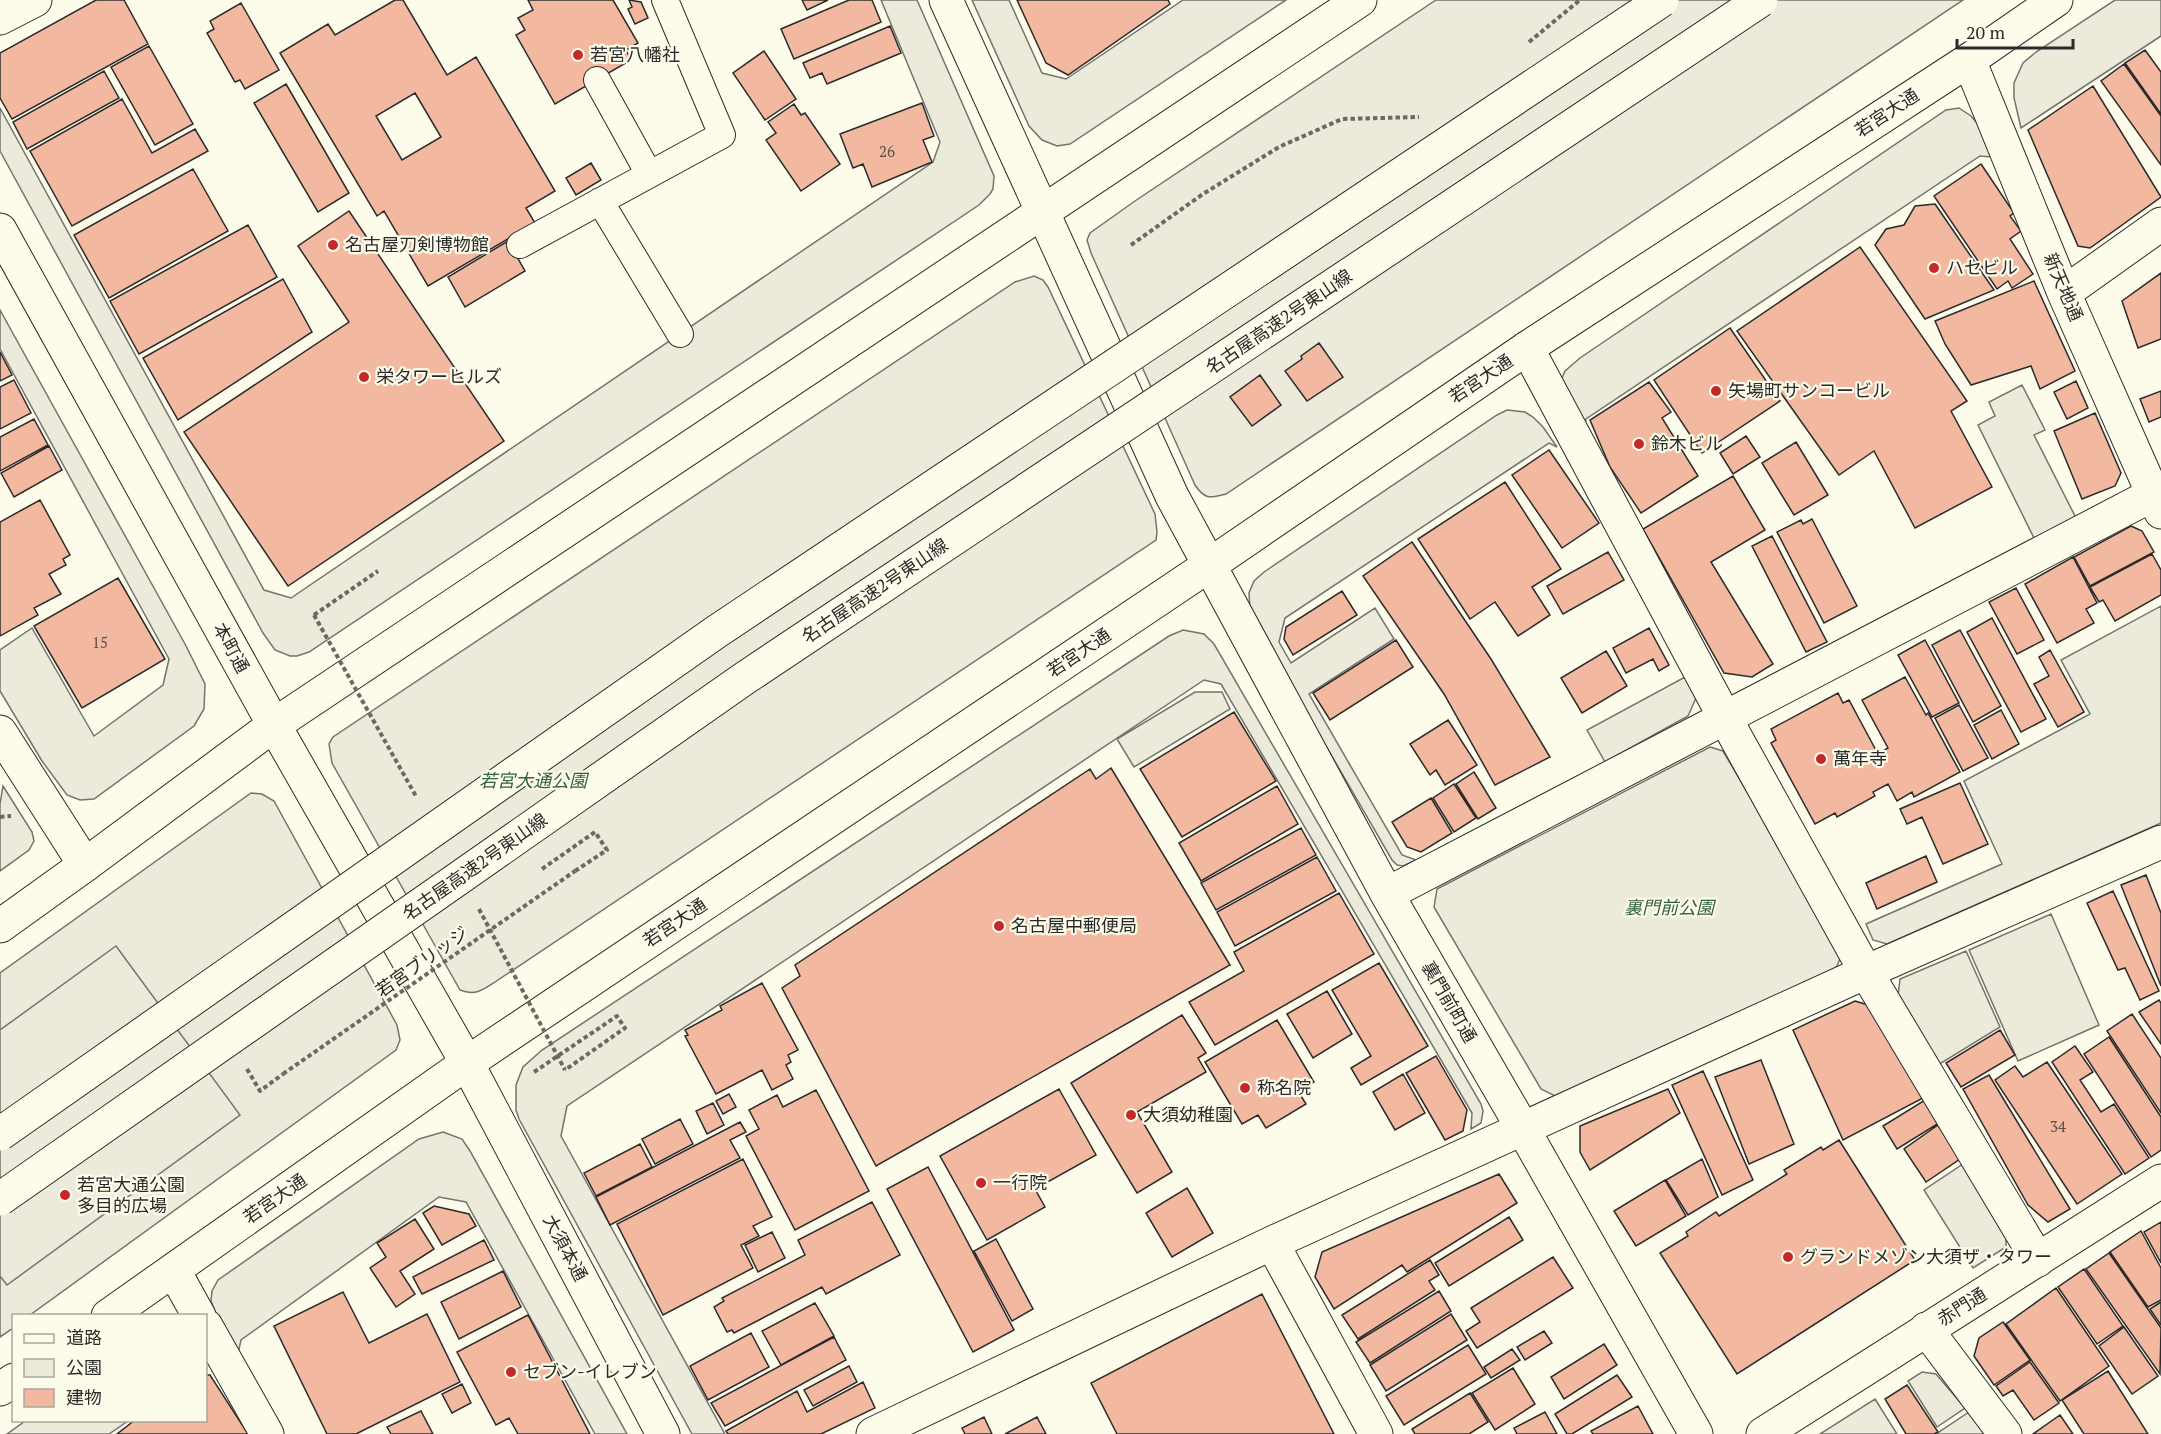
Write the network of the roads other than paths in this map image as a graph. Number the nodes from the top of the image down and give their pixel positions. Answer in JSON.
{"nodes":[{"id":1,"x":35,"y":0,"type":"edge"},
{"id":2,"x":665,"y":0,"type":"edge"},
{"id":3,"x":946,"y":0,"type":"edge"},
{"id":4,"x":1360,"y":0,"type":"edge"},
{"id":5,"x":1662,"y":0,"type":"edge"},
{"id":6,"x":1761,"y":0,"type":"edge"},
{"id":7,"x":2056,"y":0,"type":"edge"},
{"id":8,"x":0,"y":18,"type":"edge"},
{"id":9,"x":1969,"y":60,"type":"junction"},
{"id":10,"x":597,"y":80,"type":"dead end"},
{"id":11,"x":649,"y":174,"type":"junction"},
{"id":12,"x":600,"y":201,"type":"junction"},
{"id":13,"x":1042,"y":211,"type":"junction"},
{"id":14,"x":2161,"y":224,"type":"edge"},
{"id":15,"x":0,"y":230,"type":"edge"},
{"id":16,"x":520,"y":245,"type":"dead end"},
{"id":17,"x":2064,"y":293,"type":"junction"},
{"id":18,"x":680,"y":334,"type":"dead end"},
{"id":19,"x":1527,"y":348,"type":"junction"},
{"id":20,"x":2159,"y":500,"type":"edge"},
{"id":21,"x":1209,"y":566,"type":"junction"},
{"id":22,"x":1725,"y":717,"type":"junction"},
{"id":23,"x":274,"y":725,"type":"junction"},
{"id":24,"x":0,"y":732,"type":"edge"},
{"id":25,"x":2161,"y":842,"type":"edge"},
{"id":26,"x":85,"y":866,"type":"junction"},
{"id":27,"x":1387,"y":894,"type":"junction"},
{"id":28,"x":0,"y":926,"type":"edge"},
{"id":29,"x":1866,"y":972,"type":"junction"},
{"id":30,"x":467,"y":1063,"type":"junction"},
{"id":31,"x":1523,"y":1129,"type":"junction"},
{"id":32,"x":0,"y":1134,"type":"edge"},
{"id":33,"x":2161,"y":1181,"type":"edge"},
{"id":34,"x":0,"y":1199,"type":"edge"},
{"id":35,"x":1272,"y":1243,"type":"junction"},
{"id":36,"x":2038,"y":1260,"type":"junction"},
{"id":37,"x":174,"y":1271,"type":"junction"},
{"id":38,"x":111,"y":1314,"type":"edge"},
{"id":39,"x":198,"y":1314,"type":"edge"},
{"id":40,"x":207,"y":1328,"type":"edge"},
{"id":41,"x":1926,"y":1329,"type":"junction"},
{"id":42,"x":267,"y":1434,"type":"edge"},
{"id":43,"x":663,"y":1434,"type":"edge"},
{"id":44,"x":873,"y":1434,"type":"edge"},
{"id":45,"x":1376,"y":1434,"type":"edge"},
{"id":46,"x":1696,"y":1434,"type":"edge"},
{"id":47,"x":1763,"y":1434,"type":"edge"},
{"id":48,"x":2005,"y":1434,"type":"edge"}],
"edges":[{"from":1,"to":8,"type":"main road"},
{"from":2,"to":11,"type":"street"},
{"from":3,"to":13,"type":"main road","name":"裏門前町通"},
{"from":4,"to":13,"type":"main road"},
{"from":5,"to":32,"type":"main road","bridge":true},
{"from":6,"to":34,"type":"main road","name":"名古屋高速2号東山線","bridge":true},
{"from":7,"to":9,"type":"main road","name":"若宮大通"},
{"from":9,"to":17,"type":"main road","name":"新天地通"},
{"from":9,"to":19,"type":"main road","name":"若宮大通"},
{"from":10,"to":11,"type":"street"},
{"from":11,"to":12,"type":"street"},
{"from":12,"to":16,"type":"street"},
{"from":12,"to":18,"type":"street"},
{"from":13,"to":21,"type":"main road","name":"裏門前町通"},
{"from":13,"to":23,"type":"main road"},
{"from":14,"to":17,"type":"main road"},
{"from":15,"to":23,"type":"main road","name":"本町通"},
{"from":17,"to":20,"type":"main road","name":"新天地通"},
{"from":19,"to":21,"type":"main road","name":"若宮大通"},
{"from":19,"to":22,"type":"main road"},
{"from":20,"to":22,"type":"main road"},
{"from":21,"to":27,"type":"main road","name":"裏門前町通"},
{"from":21,"to":30,"type":"main road","name":"若宮大通"},
{"from":22,"to":27,"type":"main road"},
{"from":22,"to":29,"type":"main road"},
{"from":23,"to":26,"type":"main road"},
{"from":23,"to":30,"type":"main road","name":"本町通"},
{"from":24,"to":26,"type":"main road"},
{"from":25,"to":29,"type":"main road"},
{"from":26,"to":28,"type":"main road"},
{"from":27,"to":31,"type":"main road","name":"裏門前町通"},
{"from":29,"to":31,"type":"main road"},
{"from":29,"to":36,"type":"main road"},
{"from":30,"to":37,"type":"main road","name":"若宮大通"},
{"from":30,"to":43,"type":"main road","name":"大須本通"},
{"from":31,"to":35,"type":"main road"},
{"from":31,"to":46,"type":"main road","name":"裏門前町通"},
{"from":33,"to":36,"type":"main road","name":"赤門通"},
{"from":35,"to":44,"type":"main road"},
{"from":35,"to":45,"type":"main road"},
{"from":36,"to":41,"type":"main road","name":"赤門通"},
{"from":37,"to":38,"type":"main road","name":"若宮大通"},
{"from":37,"to":39,"type":"main road"},
{"from":40,"to":42,"type":"main road"},
{"from":41,"to":47,"type":"main road","name":"赤門通"},
{"from":41,"to":48,"type":"main road"}]}
